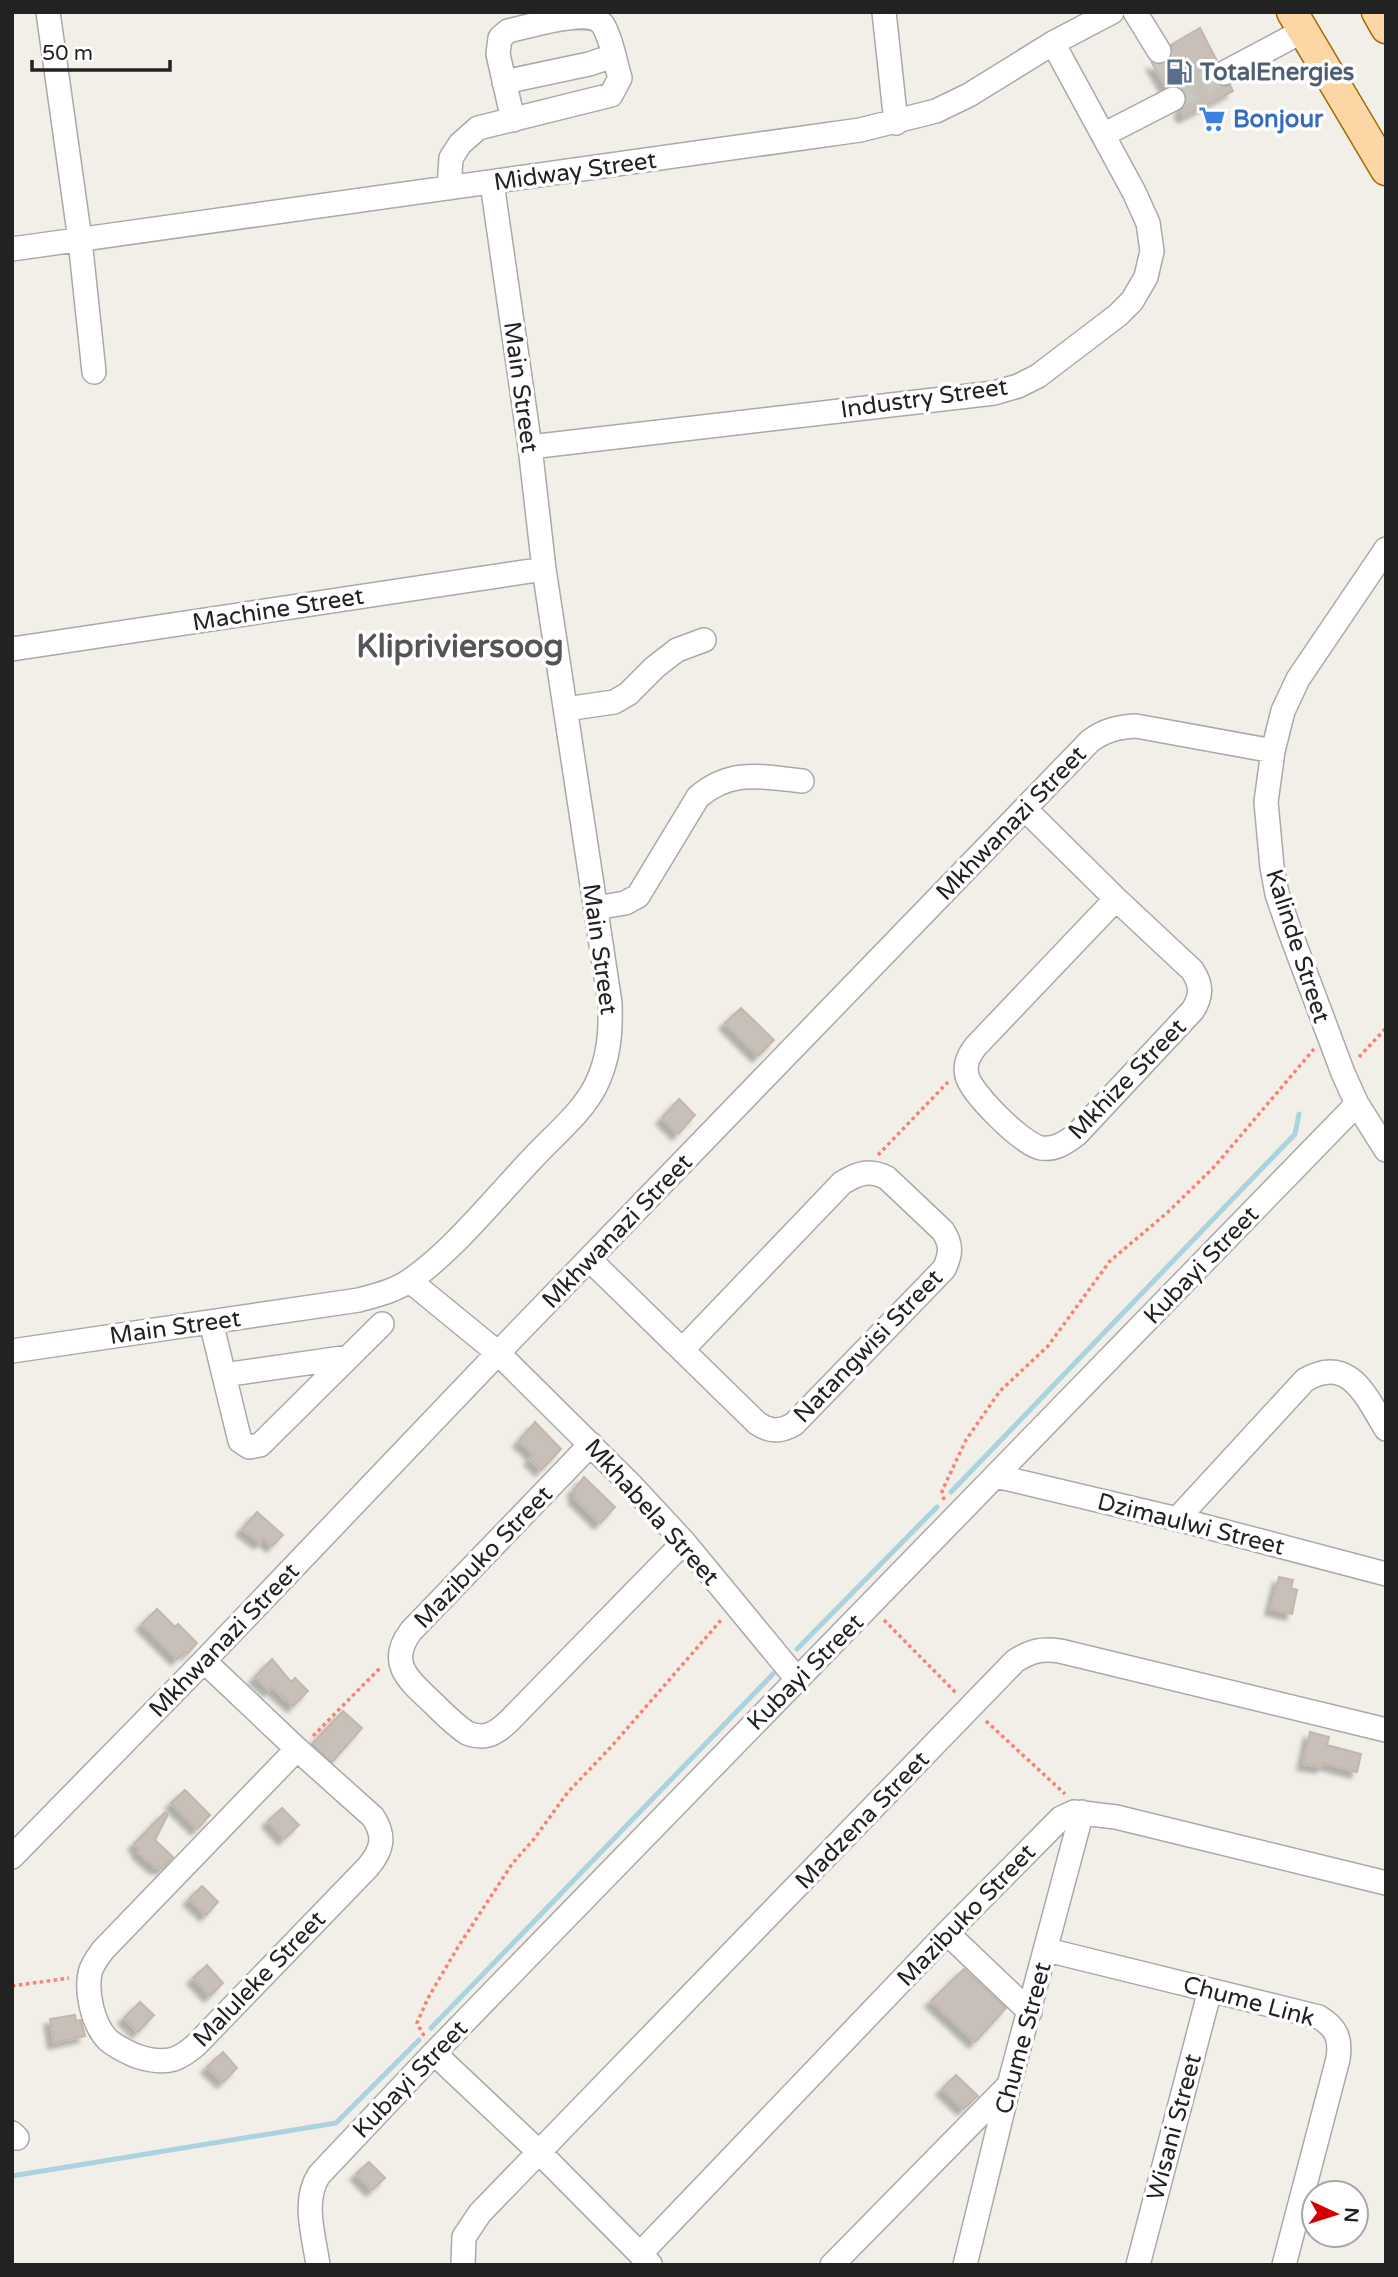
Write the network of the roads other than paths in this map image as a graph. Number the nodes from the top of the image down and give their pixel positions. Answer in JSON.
{"nodes":[{"id":1,"x":48,"y":12,"type":"edge"},
{"id":2,"x":884,"y":12,"type":"edge"},
{"id":3,"x":1112,"y":12,"type":"edge"},
{"id":4,"x":1135,"y":12,"type":"edge"},
{"id":5,"x":1377,"y":12,"type":"edge"},
{"id":6,"x":1298,"y":21,"type":"edge"},
{"id":7,"x":1386,"y":28,"type":"edge"},
{"id":8,"x":1053,"y":43,"type":"junction"},
{"id":9,"x":1159,"y":51,"type":"tunnel mouth"},
{"id":10,"x":613,"y":56,"type":"junction"},
{"id":11,"x":1224,"y":73,"type":"tunnel mouth"},
{"id":12,"x":504,"y":82,"type":"junction"},
{"id":13,"x":1173,"y":99,"type":"tunnel mouth"},
{"id":14,"x":513,"y":120,"type":"junction"},
{"id":15,"x":896,"y":123,"type":"junction"},
{"id":16,"x":1103,"y":135,"type":"junction"},
{"id":17,"x":1386,"y":170,"type":"edge"},
{"id":18,"x":492,"y":183,"type":"junction"},
{"id":19,"x":449,"y":188,"type":"junction"},
{"id":20,"x":80,"y":240,"type":"junction"},
{"id":21,"x":12,"y":249,"type":"edge"},
{"id":22,"x":94,"y":372,"type":"dead end"},
{"id":23,"x":530,"y":447,"type":"junction"},
{"id":24,"x":1386,"y":549,"type":"edge"},
{"id":25,"x":544,"y":569,"type":"junction"},
{"id":26,"x":704,"y":640,"type":"dead end"},
{"id":27,"x":12,"y":649,"type":"edge"},
{"id":28,"x":566,"y":709,"type":"junction"},
{"id":29,"x":1273,"y":751,"type":"junction"},
{"id":30,"x":803,"y":781,"type":"dead end"},
{"id":31,"x":1024,"y":809,"type":"junction"},
{"id":32,"x":1116,"y":899,"type":"junction"},
{"id":33,"x":596,"y":908,"type":"junction"},
{"id":34,"x":1357,"y":1104,"type":"junction"},
{"id":35,"x":1386,"y":1150,"type":"edge"},
{"id":36,"x":589,"y":1259,"type":"junction"},
{"id":37,"x":410,"y":1281,"type":"junction"},
{"id":38,"x":211,"y":1322,"type":"junction"},
{"id":39,"x":382,"y":1324,"type":"dead end"},
{"id":40,"x":683,"y":1349,"type":"junction"},
{"id":41,"x":12,"y":1351,"type":"edge"},
{"id":42,"x":498,"y":1353,"type":"junction"},
{"id":43,"x":349,"y":1357,"type":"junction"},
{"id":44,"x":225,"y":1375,"type":"junction"},
{"id":45,"x":1386,"y":1429,"type":"edge"},
{"id":46,"x":591,"y":1444,"type":"junction"},
{"id":47,"x":996,"y":1476,"type":"junction"},
{"id":48,"x":1177,"y":1519,"type":"junction"},
{"id":49,"x":684,"y":1542,"type":"junction"},
{"id":50,"x":1386,"y":1574,"type":"edge"},
{"id":51,"x":204,"y":1661,"type":"junction"},
{"id":52,"x":797,"y":1679,"type":"junction"},
{"id":53,"x":1386,"y":1730,"type":"edge"},
{"id":54,"x":298,"y":1750,"type":"junction"},
{"id":55,"x":1082,"y":1812,"type":"junction"},
{"id":56,"x":12,"y":1857,"type":"edge"},
{"id":57,"x":1386,"y":1883,"type":"edge"},
{"id":58,"x":947,"y":1933,"type":"junction"},
{"id":59,"x":1047,"y":1951,"type":"junction"},
{"id":60,"x":1210,"y":1990,"type":"junction"},
{"id":61,"x":1030,"y":2012,"type":"junction"},
{"id":62,"x":434,"y":2053,"type":"junction"},
{"id":63,"x":1009,"y":2085,"type":"junction"},
{"id":64,"x":540,"y":2153,"type":"junction"},
{"id":65,"x":636,"y":2258,"type":"edge"},
{"id":66,"x":318,"y":2265,"type":"edge"},
{"id":67,"x":463,"y":2265,"type":"edge"},
{"id":68,"x":832,"y":2265,"type":"edge"},
{"id":69,"x":965,"y":2265,"type":"edge"},
{"id":70,"x":1138,"y":2265,"type":"edge"},
{"id":71,"x":1284,"y":2265,"type":"edge"}],
"edges":[{"from":1,"to":20,"type":"street"},
{"from":2,"to":15,"type":"street"},
{"from":3,"to":8,"type":"street","name":"Midway Street"},
{"from":4,"to":9,"type":"street"},
{"from":5,"to":7,"type":"main road"},
{"from":6,"to":11,"type":"street"},
{"from":6,"to":17,"type":"main road"},
{"from":8,"to":15,"type":"street","name":"Midway Street"},
{"from":8,"to":16,"type":"street","name":"Industry Street"},
{"from":10,"to":12,"type":"street"},
{"from":10,"to":12,"type":"street"},
{"from":10,"to":14,"type":"street"},
{"from":12,"to":14,"type":"street"},
{"from":13,"to":16,"type":"street"},
{"from":14,"to":19,"type":"street"},
{"from":15,"to":18,"type":"street","name":"Midway Street"},
{"from":16,"to":23,"type":"street","name":"Industry Street"},
{"from":18,"to":19,"type":"street","name":"Midway Street"},
{"from":18,"to":23,"type":"street","name":"Main Street"},
{"from":19,"to":20,"type":"street","name":"Midway Street"},
{"from":20,"to":21,"type":"street","name":"Midway Street"},
{"from":20,"to":22,"type":"street"},
{"from":23,"to":25,"type":"street","name":"Main Street"},
{"from":24,"to":29,"type":"street","name":"Kalinde Street"},
{"from":25,"to":27,"type":"street","name":"Machine Street"},
{"from":25,"to":28,"type":"street","name":"Main Street"},
{"from":26,"to":28,"type":"street"},
{"from":28,"to":33,"type":"street","name":"Main Street"},
{"from":29,"to":31,"type":"street","name":"Mkhwanazi Street"},
{"from":29,"to":34,"type":"street","name":"Kalinde Street"},
{"from":30,"to":33,"type":"street"},
{"from":31,"to":32,"type":"street","name":"Mkhize Street"},
{"from":31,"to":36,"type":"street","name":"Mkhwanazi Street"},
{"from":32,"to":32,"type":"street","name":"Mkhize Street"},
{"from":33,"to":37,"type":"street","name":"Main Street"},
{"from":34,"to":35,"type":"street","name":"Kalinde Street"},
{"from":34,"to":47,"type":"street","name":"Kubayi Street"},
{"from":36,"to":40,"type":"street","name":"Natangwisi Street"},
{"from":36,"to":42,"type":"street","name":"Mkhwanazi Street"},
{"from":37,"to":38,"type":"street","name":"Main Street"},
{"from":37,"to":42,"type":"street","name":"Mkhabela Street"},
{"from":38,"to":41,"type":"street","name":"Main Street"},
{"from":38,"to":44,"type":"street"},
{"from":39,"to":43,"type":"street"},
{"from":40,"to":40,"type":"street","name":"Natangwisi Street"},
{"from":42,"to":46,"type":"street","name":"Mkhabela Street"},
{"from":42,"to":51,"type":"street","name":"Mkhwanazi Street"},
{"from":43,"to":44,"type":"street"},
{"from":43,"to":44,"type":"street"},
{"from":45,"to":48,"type":"street"},
{"from":46,"to":49,"type":"street","name":"Mkhabela Street"},
{"from":46,"to":49,"type":"street","name":"Mazibuko Street"},
{"from":47,"to":48,"type":"street","name":"Dzimaulwi Street"},
{"from":47,"to":52,"type":"street","name":"Kubayi Street"},
{"from":48,"to":50,"type":"street","name":"Dzimaulwi Street"},
{"from":49,"to":52,"type":"street","name":"Mkhabela Street"},
{"from":51,"to":54,"type":"street","name":"Maluleke Street"},
{"from":51,"to":56,"type":"street","name":"Mkhwanazi Street"},
{"from":52,"to":62,"type":"street","name":"Kubayi Street"},
{"from":53,"to":64,"type":"street","name":"Madzena Street"},
{"from":54,"to":54,"type":"street","name":"Maluleke Street"},
{"from":55,"to":57,"type":"street"},
{"from":55,"to":58,"type":"street","name":"Mazibuko Street"},
{"from":55,"to":59,"type":"street","name":"Chume Street"},
{"from":58,"to":61,"type":"street"},
{"from":58,"to":65,"type":"street","name":"Mazibuko Street"},
{"from":59,"to":60,"type":"street","name":"Chume Link"},
{"from":59,"to":61,"type":"street","name":"Chume Street"},
{"from":60,"to":70,"type":"street","name":"Wisani Street"},
{"from":60,"to":71,"type":"street","name":"Chume Link"},
{"from":61,"to":63,"type":"street","name":"Chume Street"},
{"from":62,"to":64,"type":"street"},
{"from":62,"to":66,"type":"street","name":"Kubayi Street"},
{"from":63,"to":68,"type":"street"},
{"from":63,"to":69,"type":"street","name":"Chume Street"},
{"from":64,"to":65,"type":"street"},
{"from":64,"to":67,"type":"street","name":"Madzena Street"}]}
